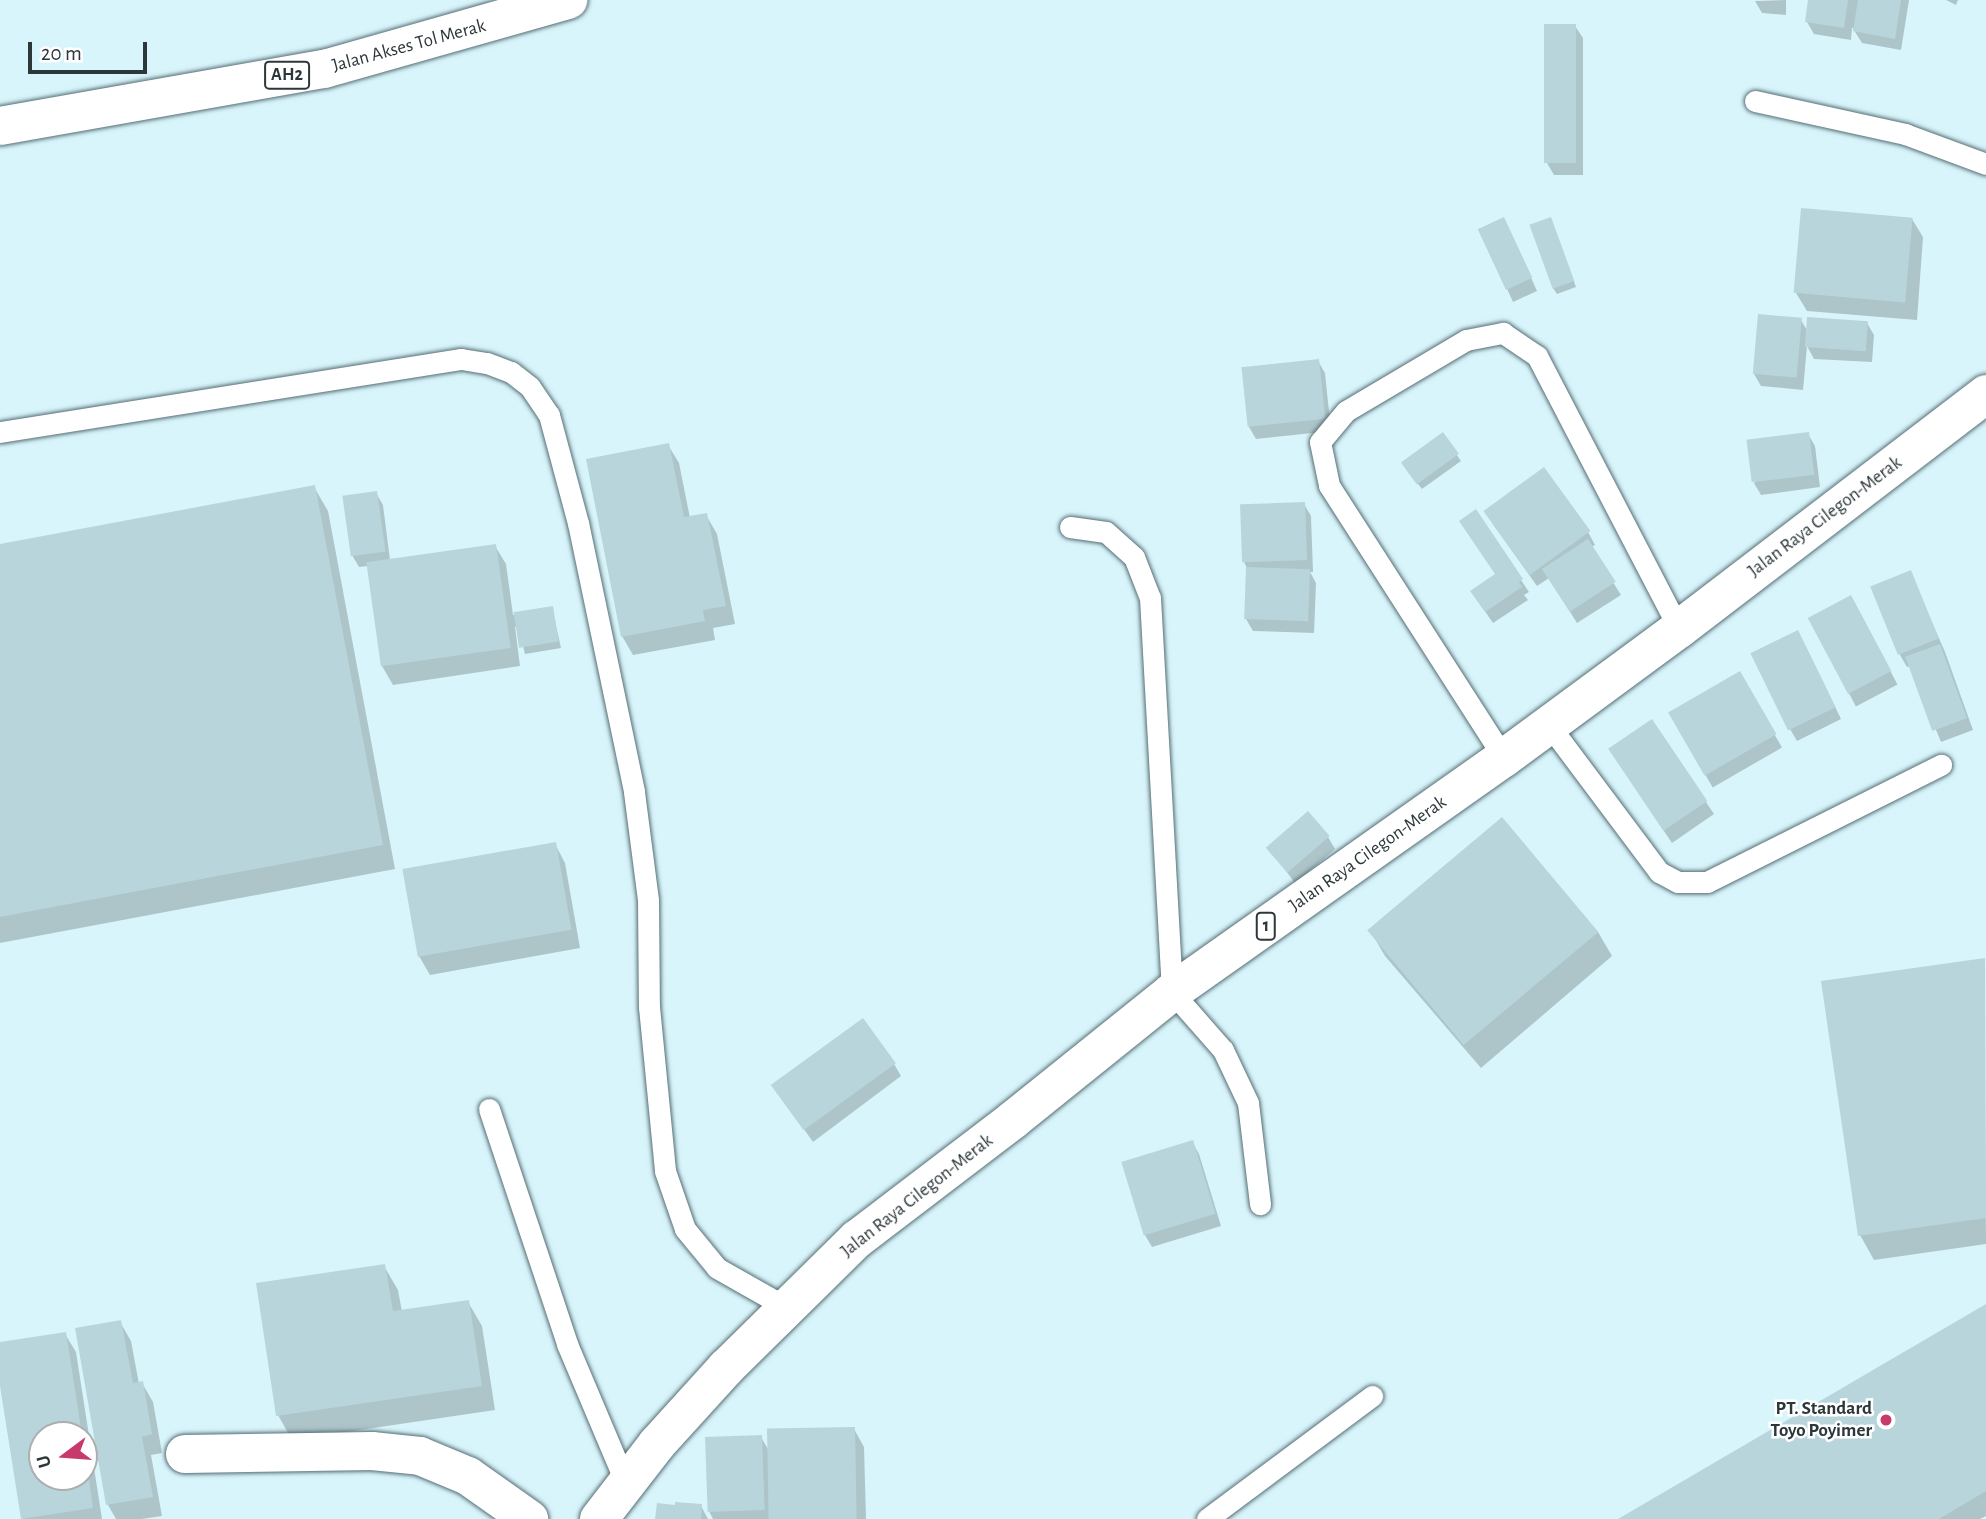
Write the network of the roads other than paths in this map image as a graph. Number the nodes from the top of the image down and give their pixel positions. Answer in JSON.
{"nodes":[{"id":1,"x":568,"y":0,"type":"edge"},
{"id":2,"x":483,"y":13,"type":"edge"},
{"id":3,"x":1755,"y":101,"type":"dead end"},
{"id":4,"x":0,"y":126,"type":"edge"},
{"id":5,"x":1986,"y":164,"type":"edge"},
{"id":6,"x":1986,"y":394,"type":"edge"},
{"id":7,"x":0,"y":432,"type":"edge"},
{"id":8,"x":1070,"y":527,"type":"dead end"},
{"id":9,"x":1679,"y":629,"type":"junction"},
{"id":10,"x":1549,"y":725,"type":"junction"},
{"id":11,"x":1504,"y":758,"type":"junction"},
{"id":12,"x":1941,"y":765,"type":"dead end"},
{"id":13,"x":1172,"y":992,"type":"junction"},
{"id":14,"x":489,"y":1109,"type":"dead end"},
{"id":15,"x":1260,"y":1204,"type":"dead end"},
{"id":16,"x":786,"y":1307,"type":"junction"},
{"id":17,"x":1372,"y":1396,"type":"dead end"},
{"id":18,"x":185,"y":1454,"type":"dead end"},
{"id":19,"x":626,"y":1484,"type":"junction"},
{"id":20,"x":528,"y":1519,"type":"edge"},
{"id":21,"x":599,"y":1519,"type":"edge"},
{"id":22,"x":1207,"y":1519,"type":"edge"}],
"edges":[{"from":1,"to":2,"type":"main road","name":"Jalan Akses Tol Merak","number":"AH2"},
{"from":2,"to":4,"type":"main road","name":"Jalan Akses Tol Merak","number":"AH2"},
{"from":3,"to":5,"type":"lane"},
{"from":6,"to":9,"type":"main road","name":"Jalan Raya Cilegon-Merak","number":"1"},
{"from":7,"to":16,"type":"lane"},
{"from":8,"to":13,"type":"lane"},
{"from":9,"to":10,"type":"main road","name":"Jalan Raya Cilegon-Merak","number":"1"},
{"from":9,"to":11,"type":"lane"},
{"from":10,"to":11,"type":"main road","name":"Jalan Raya Cilegon-Merak","number":"1"},
{"from":10,"to":12,"type":"lane"},
{"from":11,"to":13,"type":"main road","name":"Jalan Raya Cilegon-Merak","number":"1"},
{"from":13,"to":15,"type":"lane"},
{"from":13,"to":16,"type":"main road","name":"Jalan Raya Cilegon-Merak","number":"1"},
{"from":14,"to":19,"type":"lane"},
{"from":16,"to":19,"type":"main road","name":"Jalan Raya Cilegon-Merak","number":"1"},
{"from":17,"to":22,"type":"lane"},
{"from":18,"to":20,"type":"main road"},
{"from":19,"to":21,"type":"main road","name":"Jalan Raya Cilegon-Merak","number":"1"}]}
